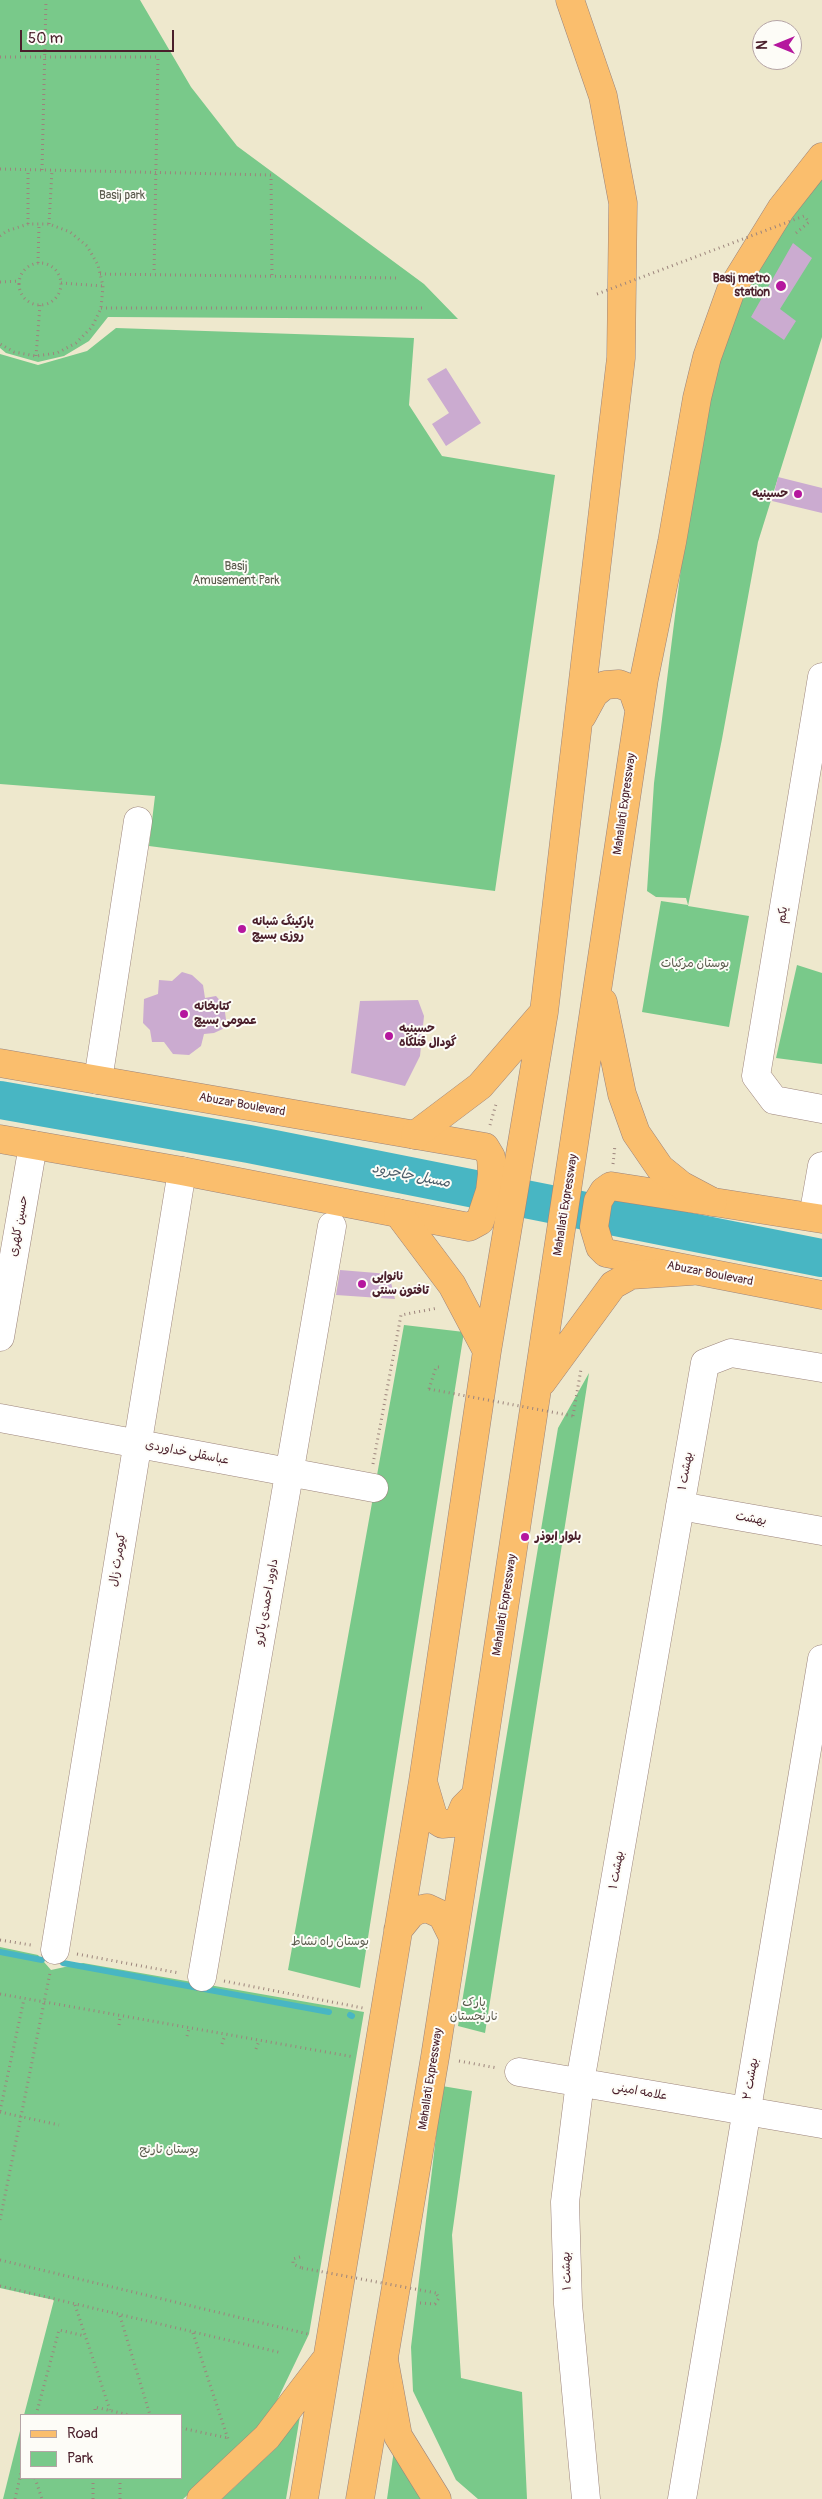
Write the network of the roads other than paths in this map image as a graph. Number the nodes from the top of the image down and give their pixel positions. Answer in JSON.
{"nodes":[{"id":1,"x":570,"y":0,"type":"edge"},
{"id":2,"x":822,"y":157,"type":"edge"},
{"id":3,"x":822,"y":676,"type":"edge"},
{"id":4,"x":640,"y":709,"type":"junction"},
{"id":5,"x":580,"y":719,"type":"junction"},
{"id":6,"x":138,"y":821,"type":"dead end"},
{"id":7,"x":599,"y":980,"type":"junction"},
{"id":8,"x":544,"y":1012,"type":"junction"},
{"id":9,"x":0,"y":1063,"type":"edge"},
{"id":10,"x":98,"y":1080,"type":"junction"},
{"id":11,"x":822,"y":1109,"type":"edge"},
{"id":12,"x":415,"y":1135,"type":"junction"},
{"id":13,"x":0,"y":1139,"type":"edge"},
{"id":14,"x":33,"y":1145,"type":"junction"},
{"id":15,"x":822,"y":1166,"type":"edge"},
{"id":16,"x":182,"y":1171,"type":"junction"},
{"id":17,"x":504,"y":1177,"type":"junction"},
{"id":18,"x":713,"y":1202,"type":"junction"},
{"id":19,"x":398,"y":1213,"type":"junction"},
{"id":20,"x":489,"y":1215,"type":"junction"},
{"id":21,"x":817,"y":1218,"type":"edge"},
{"id":22,"x":332,"y":1226,"type":"dead end"},
{"id":23,"x":692,"y":1271,"type":"junction"},
{"id":24,"x":822,"y":1294,"type":"edge"},
{"id":25,"x":0,"y":1338,"type":"edge"},
{"id":26,"x":487,"y":1351,"type":"junction"},
{"id":27,"x":822,"y":1368,"type":"edge"},
{"id":28,"x":538,"y":1387,"type":"junction"},
{"id":29,"x":0,"y":1418,"type":"edge"},
{"id":30,"x":137,"y":1444,"type":"junction"},
{"id":31,"x":289,"y":1473,"type":"junction"},
{"id":32,"x":372,"y":1488,"type":"road end"},
{"id":33,"x":680,"y":1506,"type":"junction"},
{"id":34,"x":822,"y":1531,"type":"edge"},
{"id":35,"x":822,"y":1659,"type":"edge"},
{"id":36,"x":423,"y":1781,"type":"junction"},
{"id":37,"x":476,"y":1794,"type":"junction"},
{"id":38,"x":398,"y":1930,"type":"junction"},
{"id":39,"x":453,"y":1937,"type":"junction"},
{"id":40,"x":54,"y":1950,"type":"road end"},
{"id":41,"x":202,"y":1977,"type":"dead end"},
{"id":42,"x":519,"y":2072,"type":"road end"},
{"id":43,"x":580,"y":2082,"type":"junction"},
{"id":44,"x":746,"y":2111,"type":"junction"},
{"id":45,"x":822,"y":2124,"type":"edge"},
{"id":46,"x":329,"y":2349,"type":"junction"},
{"id":47,"x":384,"y":2359,"type":"junction"},
{"id":48,"x":201,"y":2499,"type":"edge"},
{"id":49,"x":304,"y":2499,"type":"edge"},
{"id":50,"x":360,"y":2499,"type":"edge"},
{"id":51,"x":437,"y":2499,"type":"edge"},
{"id":52,"x":586,"y":2499,"type":"edge"},
{"id":53,"x":682,"y":2499,"type":"edge"}],
"edges":[{"from":1,"to":5,"type":"main road"},
{"from":2,"to":4,"type":"main road","name":"Mahallati Expressway"},
{"from":3,"to":11,"type":"street","name":"یکم"},
{"from":4,"to":5,"type":"main road"},
{"from":4,"to":7,"type":"main road","name":"Mahallati Expressway"},
{"from":5,"to":8,"type":"main road"},
{"from":6,"to":10,"type":"street"},
{"from":7,"to":18,"type":"main road"},
{"from":7,"to":28,"type":"main road","name":"Mahallati Expressway"},
{"from":8,"to":12,"type":"main road"},
{"from":8,"to":17,"type":"main road"},
{"from":9,"to":10,"type":"main road","name":"Abuzar Boulevard"},
{"from":10,"to":12,"type":"main road","name":"Abuzar Boulevard"},
{"from":12,"to":17,"type":"main road","name":"Abuzar Boulevard"},
{"from":13,"to":14,"type":"main road"},
{"from":14,"to":16,"type":"main road"},
{"from":14,"to":25,"type":"street","name":"حسین کلهری"},
{"from":15,"to":21,"type":"street"},
{"from":16,"to":19,"type":"main road"},
{"from":16,"to":30,"type":"street","name":"کیومرث زال"},
{"from":17,"to":20,"type":"main road"},
{"from":18,"to":21,"type":"main road"},
{"from":18,"to":23,"type":"main road","name":"Abuzar Boulevard"},
{"from":19,"to":20,"type":"main road"},
{"from":19,"to":26,"type":"main road"},
{"from":20,"to":26,"type":"main road"},
{"from":22,"to":31,"type":"street","name":"داوود احمدی پاکرو"},
{"from":23,"to":24,"type":"main road","name":"Abuzar Boulevard"},
{"from":23,"to":28,"type":"main road"},
{"from":26,"to":36,"type":"main road"},
{"from":27,"to":33,"type":"street","name":"بهشت ۱"},
{"from":28,"to":37,"type":"main road","name":"Mahallati Expressway"},
{"from":29,"to":30,"type":"street","name":"عباسقلی خداوردی"},
{"from":30,"to":31,"type":"street","name":"عباسقلی خداوردی"},
{"from":30,"to":40,"type":"street","name":"کیومرث زال"},
{"from":31,"to":32,"type":"street","name":"عباسقلی خداوردی"},
{"from":31,"to":41,"type":"street","name":"داوود احمدی پاکرو"},
{"from":33,"to":34,"type":"street","name":"بهشت"},
{"from":33,"to":43,"type":"street","name":"بهشت ۱"},
{"from":35,"to":44,"type":"street","name":"بهشت ۲"},
{"from":36,"to":37,"type":"main road"},
{"from":36,"to":38,"type":"main road"},
{"from":37,"to":39,"type":"main road","name":"Mahallati Expressway"},
{"from":38,"to":39,"type":"main road"},
{"from":38,"to":46,"type":"main road"},
{"from":39,"to":47,"type":"main road","name":"Mahallati Expressway"},
{"from":42,"to":43,"type":"street","name":"علامه امینی"},
{"from":43,"to":44,"type":"street","name":"علامه امینی"},
{"from":43,"to":52,"type":"street","name":"بهشت ۱"},
{"from":44,"to":45,"type":"street","name":"علامه امینی"},
{"from":44,"to":53,"type":"street","name":"بهشت ۲"},
{"from":46,"to":48,"type":"main road"},
{"from":46,"to":49,"type":"main road"},
{"from":47,"to":50,"type":"main road","name":"Mahallati Expressway"},
{"from":47,"to":51,"type":"main road"}]}
